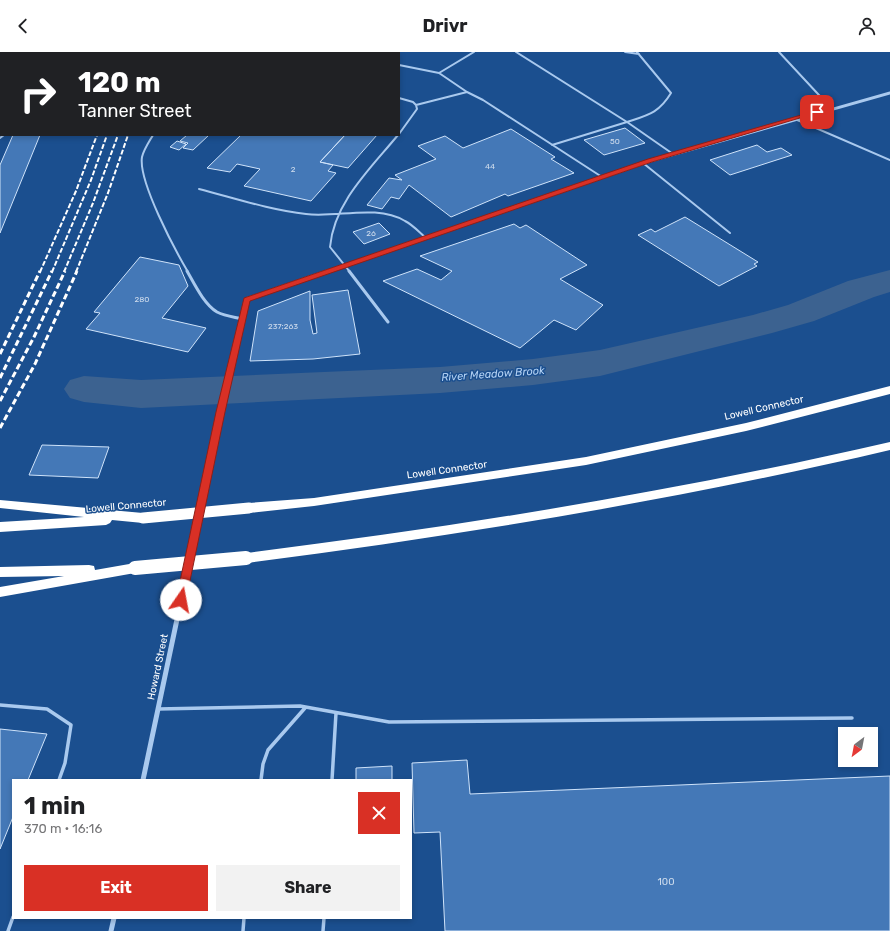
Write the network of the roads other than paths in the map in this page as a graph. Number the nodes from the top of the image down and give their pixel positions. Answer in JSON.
{"nodes":[{"id":1,"x":474,"y":52,"type":"edge"},
{"id":2,"x":516,"y":52,"type":"edge"},
{"id":3,"x":524,"y":52,"type":"edge"},
{"id":4,"x":625,"y":52,"type":"edge"},
{"id":5,"x":779,"y":52,"type":"edge"},
{"id":6,"x":638,"y":53,"type":"edge"},
{"id":7,"x":520,"y":54,"type":"junction"},
{"id":8,"x":400,"y":65,"type":"edge"},
{"id":9,"x":439,"y":73,"type":"junction"},
{"id":10,"x":467,"y":92,"type":"junction"},
{"id":11,"x":890,"y":93,"type":"edge"},
{"id":12,"x":400,"y":98,"type":"edge"},
{"id":13,"x":416,"y":106,"type":"junction"},
{"id":14,"x":831,"y":108,"type":"junction"},
{"id":15,"x":794,"y":119,"type":"junction"},
{"id":16,"x":627,"y":122,"type":"junction"},
{"id":17,"x":400,"y":134,"type":"edge"},
{"id":18,"x":153,"y":136,"type":"edge"},
{"id":19,"x":398,"y":136,"type":"edge"},
{"id":20,"x":552,"y":145,"type":"junction"},
{"id":21,"x":673,"y":154,"type":"junction"},
{"id":22,"x":890,"y":160,"type":"edge"},
{"id":23,"x":643,"y":163,"type":"junction"},
{"id":24,"x":602,"y":177,"type":"junction"},
{"id":25,"x":199,"y":189,"type":"dead end"},
{"id":26,"x":338,"y":215,"type":"junction"},
{"id":27,"x":730,"y":233,"type":"dead end"},
{"id":28,"x":426,"y":238,"type":"junction"},
{"id":29,"x":343,"y":266,"type":"junction"},
{"id":30,"x":242,"y":319,"type":"junction"},
{"id":31,"x":388,"y":322,"type":"dead end"},
{"id":32,"x":890,"y":390,"type":"edge"},
{"id":33,"x":890,"y":446,"type":"edge"},
{"id":34,"x":0,"y":504,"type":"edge"},
{"id":35,"x":143,"y":518,"type":"junction"},
{"id":36,"x":0,"y":527,"type":"edge"},
{"id":37,"x":134,"y":568,"type":"junction"},
{"id":38,"x":0,"y":572,"type":"edge"},
{"id":39,"x":0,"y":592,"type":"edge"},
{"id":40,"x":0,"y":705,"type":"edge"},
{"id":41,"x":305,"y":708,"type":"junction"},
{"id":42,"x":158,"y":710,"type":"junction"},
{"id":43,"x":336,"y":713,"type":"junction"},
{"id":44,"x":852,"y":718,"type":"dead end"},
{"id":45,"x":59,"y":779,"type":"edge"},
{"id":46,"x":143,"y":779,"type":"edge"},
{"id":47,"x":261,"y":779,"type":"edge"},
{"id":48,"x":332,"y":779,"type":"edge"},
{"id":49,"x":12,"y":919,"type":"edge"},
{"id":50,"x":114,"y":919,"type":"edge"},
{"id":51,"x":244,"y":919,"type":"edge"},
{"id":52,"x":324,"y":919,"type":"edge"},
{"id":53,"x":8,"y":931,"type":"edge"},
{"id":54,"x":111,"y":931,"type":"edge"},
{"id":55,"x":243,"y":931,"type":"edge"},
{"id":56,"x":323,"y":931,"type":"edge"}],
"edges":[{"from":1,"to":9,"type":"lane"},
{"from":2,"to":7,"type":"lane"},
{"from":3,"to":7,"type":"lane"},
{"from":4,"to":6,"type":"lane"},
{"from":5,"to":14,"type":"lane"},
{"from":6,"to":16,"type":"lane"},
{"from":7,"to":16,"type":"lane"},
{"from":8,"to":9,"type":"lane"},
{"from":9,"to":10,"type":"lane"},
{"from":10,"to":13,"type":"lane"},
{"from":10,"to":20,"type":"lane"},
{"from":11,"to":14,"type":"street"},
{"from":12,"to":13,"type":"lane"},
{"from":13,"to":17,"type":"lane"},
{"from":14,"to":15,"type":"street"},
{"from":15,"to":21,"type":"street"},
{"from":15,"to":22,"type":"lane"},
{"from":16,"to":20,"type":"lane"},
{"from":16,"to":21,"type":"lane"},
{"from":18,"to":30,"type":"lane"},
{"from":19,"to":26,"type":"lane"},
{"from":20,"to":24,"type":"lane"},
{"from":21,"to":23,"type":"street"},
{"from":23,"to":24,"type":"street"},
{"from":23,"to":27,"type":"lane"},
{"from":24,"to":28,"type":"street"},
{"from":25,"to":26,"type":"lane"},
{"from":26,"to":28,"type":"lane"},
{"from":26,"to":29,"type":"lane"},
{"from":28,"to":29,"type":"street"},
{"from":29,"to":30,"type":"street","name":"Howard Street"},
{"from":29,"to":31,"type":"lane"},
{"from":30,"to":42,"type":"street","name":"Howard Street"},
{"from":32,"to":35,"type":"highway","name":"Lowell Connector","bridge":true},
{"from":33,"to":37,"type":"highway","bridge":true},
{"from":34,"to":35,"type":"highway"},
{"from":35,"to":36,"type":"highway","name":"Lowell Connector"},
{"from":37,"to":38,"type":"highway"},
{"from":37,"to":39,"type":"highway"},
{"from":40,"to":45,"type":"lane"},
{"from":41,"to":42,"type":"lane"},
{"from":41,"to":43,"type":"lane"},
{"from":41,"to":47,"type":"lane"},
{"from":42,"to":46,"type":"street","name":"Howard Street"},
{"from":43,"to":44,"type":"lane"},
{"from":43,"to":48,"type":"lane"},
{"from":49,"to":53,"type":"lane"},
{"from":50,"to":54,"type":"street"},
{"from":51,"to":55,"type":"lane"},
{"from":52,"to":56,"type":"lane"}]}
